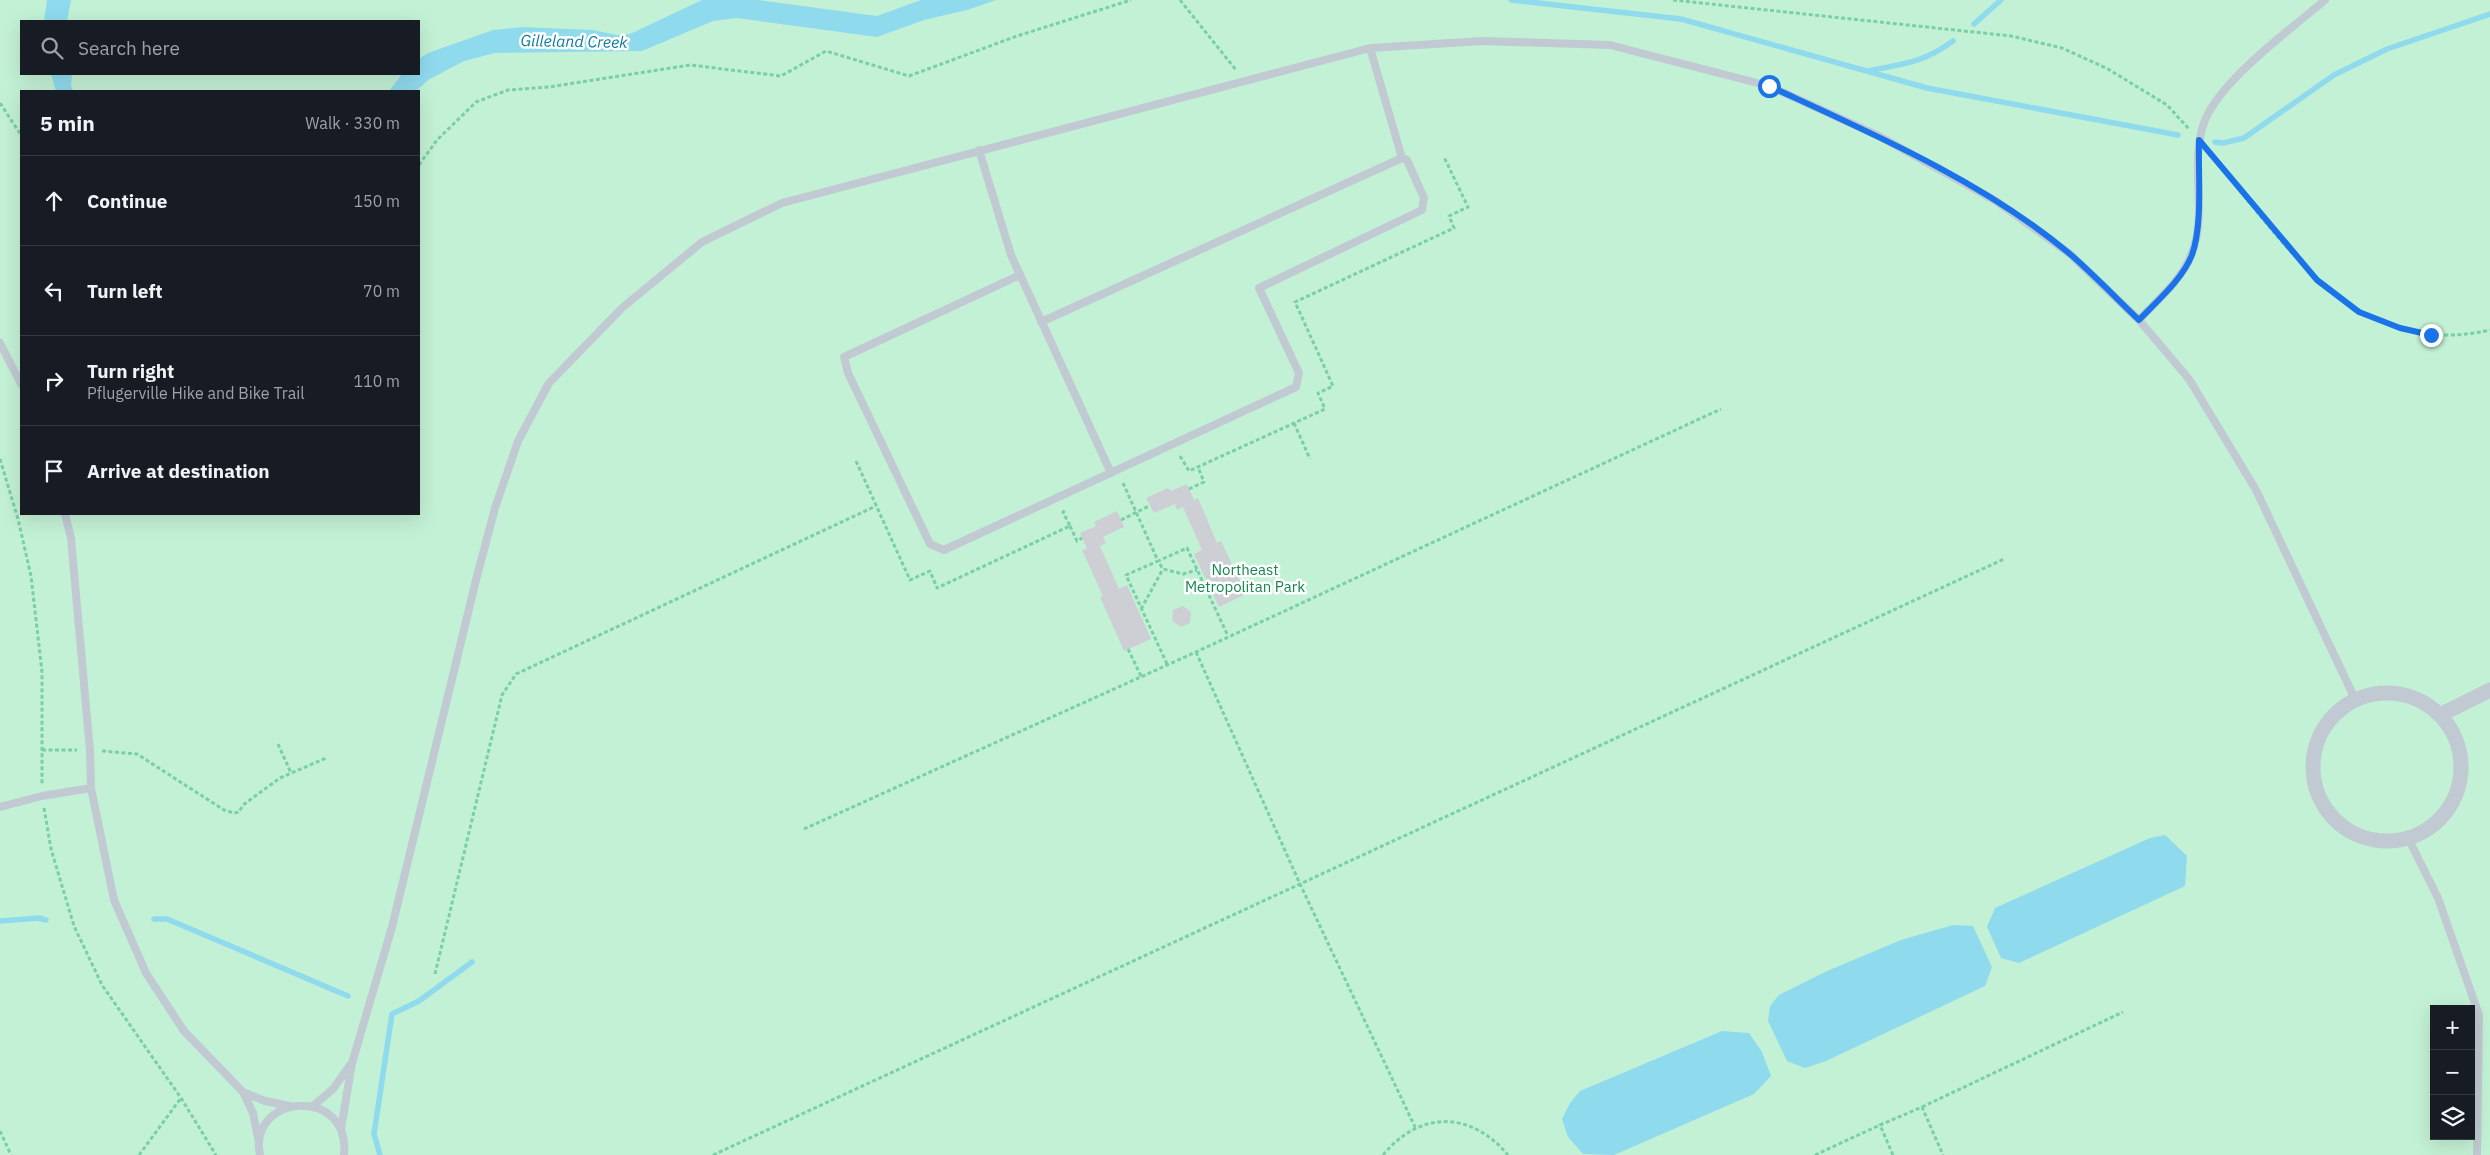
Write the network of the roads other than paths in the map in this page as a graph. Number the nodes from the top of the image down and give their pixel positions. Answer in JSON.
{"nodes":[{"id":1,"x":2325,"y":0,"type":"edge"},
{"id":2,"x":1370,"y":48,"type":"junction"},
{"id":3,"x":979,"y":150,"type":"junction"},
{"id":4,"x":1402,"y":158,"type":"junction"},
{"id":5,"x":1020,"y":275,"type":"junction"},
{"id":6,"x":2139,"y":320,"type":"junction"},
{"id":7,"x":1041,"y":322,"type":"junction"},
{"id":8,"x":0,"y":343,"type":"edge"},
{"id":9,"x":20,"y":382,"type":"edge"},
{"id":10,"x":1111,"y":473,"type":"junction"},
{"id":11,"x":65,"y":515,"type":"edge"},
{"id":12,"x":2490,"y":690,"type":"edge"},
{"id":13,"x":2355,"y":700,"type":"junction"},
{"id":14,"x":2440,"y":714,"type":"junction"},
{"id":15,"x":91,"y":788,"type":"junction"},
{"id":16,"x":0,"y":807,"type":"edge"},
{"id":17,"x":2408,"y":838,"type":"junction"},
{"id":18,"x":352,"y":1063,"type":"junction"},
{"id":19,"x":242,"y":1092,"type":"junction"},
{"id":20,"x":290,"y":1106,"type":"junction"},
{"id":21,"x":313,"y":1106,"type":"junction"},
{"id":22,"x":341,"y":1129,"type":"junction"},
{"id":23,"x":260,"y":1152,"type":"edge"},
{"id":24,"x":344,"y":1155,"type":"edge"},
{"id":25,"x":2477,"y":1155,"type":"edge"}],
"edges":[{"from":1,"to":6,"type":"lane"},
{"from":2,"to":3,"type":"lane"},
{"from":2,"to":4,"type":"lane"},
{"from":2,"to":6,"type":"lane"},
{"from":3,"to":5,"type":"lane"},
{"from":3,"to":18,"type":"lane"},
{"from":4,"to":7,"type":"lane"},
{"from":4,"to":10,"type":"lane"},
{"from":5,"to":7,"type":"lane"},
{"from":5,"to":10,"type":"lane"},
{"from":6,"to":13,"type":"lane"},
{"from":7,"to":10,"type":"lane"},
{"from":8,"to":9,"type":"lane"},
{"from":11,"to":15,"type":"lane"},
{"from":12,"to":14,"type":"street"},
{"from":13,"to":14,"type":"street"},
{"from":13,"to":17,"type":"street"},
{"from":14,"to":17,"type":"street"},
{"from":15,"to":16,"type":"lane"},
{"from":15,"to":19,"type":"lane"},
{"from":17,"to":25,"type":"lane"},
{"from":18,"to":21,"type":"lane"},
{"from":18,"to":22,"type":"lane"},
{"from":19,"to":20,"type":"lane"},
{"from":19,"to":23,"type":"lane"},
{"from":20,"to":21,"type":"lane"},
{"from":20,"to":23,"type":"lane"},
{"from":21,"to":22,"type":"lane"},
{"from":22,"to":24,"type":"lane"}]}
